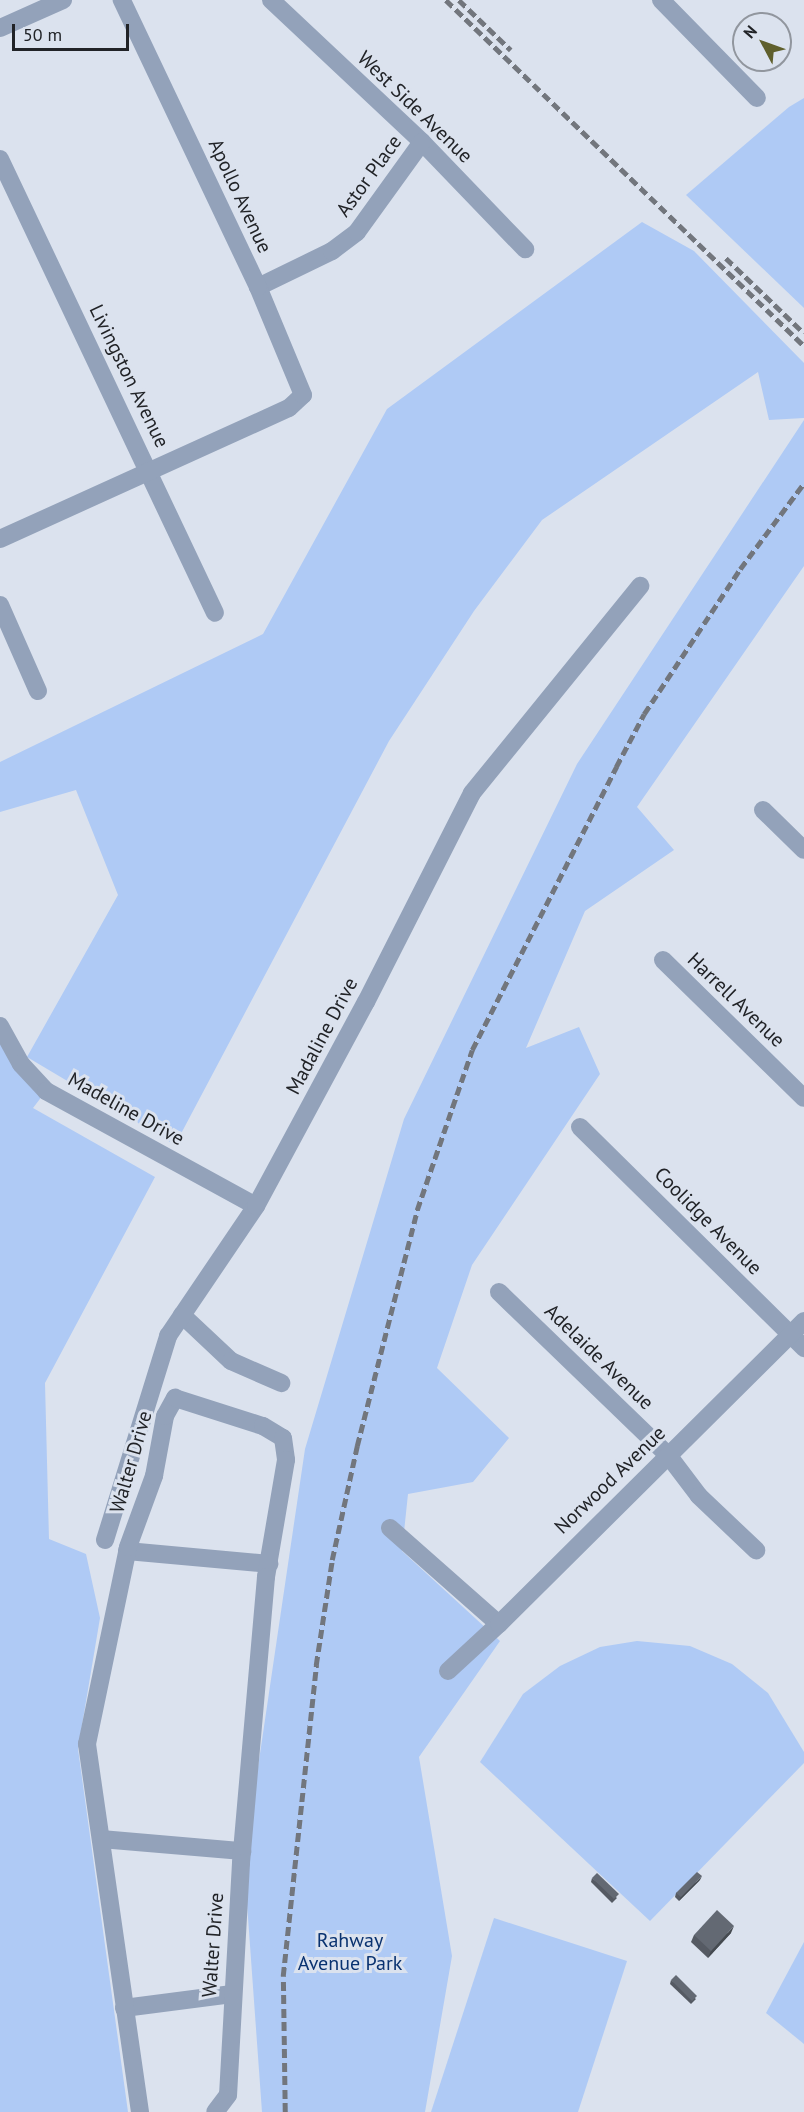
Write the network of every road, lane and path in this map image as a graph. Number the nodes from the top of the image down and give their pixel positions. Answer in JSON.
{"nodes":[{"id":1,"x":63,"y":0,"type":"edge"},
{"id":2,"x":123,"y":0,"type":"edge"},
{"id":3,"x":271,"y":0,"type":"edge"},
{"id":4,"x":665,"y":1,"type":"edge"},
{"id":5,"x":0,"y":28,"type":"edge"},
{"id":6,"x":757,"y":98,"type":"dead end"},
{"id":7,"x":422,"y":142,"type":"junction"},
{"id":8,"x":0,"y":159,"type":"edge"},
{"id":9,"x":525,"y":249,"type":"dead end"},
{"id":10,"x":258,"y":287,"type":"junction"},
{"id":11,"x":150,"y":471,"type":"junction"},
{"id":12,"x":0,"y":539,"type":"edge"},
{"id":13,"x":640,"y":586,"type":"dead end"},
{"id":14,"x":0,"y":605,"type":"edge"},
{"id":15,"x":215,"y":613,"type":"dead end"},
{"id":16,"x":38,"y":691,"type":"dead end"},
{"id":17,"x":763,"y":810,"type":"dead end"},
{"id":18,"x":804,"y":849,"type":"edge"},
{"id":19,"x":663,"y":960,"type":"dead end"},
{"id":20,"x":0,"y":1026,"type":"edge"},
{"id":21,"x":804,"y":1098,"type":"edge"},
{"id":22,"x":580,"y":1127,"type":"dead end"},
{"id":23,"x":256,"y":1206,"type":"junction"},
{"id":24,"x":499,"y":1292,"type":"dead end"},
{"id":25,"x":182,"y":1315,"type":"junction"},
{"id":26,"x":804,"y":1321,"type":"edge"},
{"id":27,"x":790,"y":1335,"type":"junction"},
{"id":28,"x":804,"y":1348,"type":"edge"},
{"id":29,"x":280,"y":1383,"type":"dead end"},
{"id":30,"x":668,"y":1455,"type":"junction"},
{"id":31,"x":390,"y":1528,"type":"dead end"},
{"id":32,"x":105,"y":1540,"type":"dead end"},
{"id":33,"x":756,"y":1550,"type":"dead end"},
{"id":34,"x":127,"y":1551,"type":"junction"},
{"id":35,"x":269,"y":1564,"type":"junction"},
{"id":36,"x":500,"y":1624,"type":"junction"},
{"id":37,"x":448,"y":1671,"type":"dead end"},
{"id":38,"x":101,"y":1839,"type":"junction"},
{"id":39,"x":242,"y":1851,"type":"junction"},
{"id":40,"x":232,"y":1994,"type":"junction"},
{"id":41,"x":124,"y":2008,"type":"junction"},
{"id":42,"x":140,"y":2112,"type":"edge"},
{"id":43,"x":215,"y":2112,"type":"edge"}],
"edges":[{"from":1,"to":5,"type":"street"},
{"from":2,"to":10,"type":"street","name":"Apollo Avenue"},
{"from":3,"to":7,"type":"street","name":"West Side Avenue"},
{"from":4,"to":6,"type":"street"},
{"from":7,"to":9,"type":"street","name":"West Side Avenue"},
{"from":7,"to":10,"type":"street","name":"Astor Place"},
{"from":8,"to":11,"type":"street","name":"Livingston Avenue"},
{"from":10,"to":11,"type":"street","name":"Apollo Avenue"},
{"from":11,"to":12,"type":"street"},
{"from":11,"to":15,"type":"street","name":"Livingston Avenue"},
{"from":13,"to":23,"type":"street","name":"Madaline Drive"},
{"from":14,"to":16,"type":"street"},
{"from":17,"to":18,"type":"street"},
{"from":19,"to":21,"type":"street","name":"Harrell Avenue"},
{"from":20,"to":23,"type":"street","name":"Madeline Drive"},
{"from":22,"to":27,"type":"street","name":"Coolidge Avenue"},
{"from":23,"to":25,"type":"street","name":"Madaline Drive"},
{"from":24,"to":30,"type":"street","name":"Adelaide Avenue"},
{"from":25,"to":29,"type":"street"},
{"from":25,"to":32,"type":"street","name":"Madaline Drive"},
{"from":26,"to":27,"type":"street","name":"Norwood Avenue"},
{"from":27,"to":28,"type":"street","name":"Coolidge Avenue"},
{"from":27,"to":30,"type":"street","name":"Norwood Avenue"},
{"from":30,"to":33,"type":"street","name":"Adelaide Avenue"},
{"from":30,"to":36,"type":"street","name":"Norwood Avenue"},
{"from":31,"to":36,"type":"street"},
{"from":34,"to":35,"type":"street"},
{"from":34,"to":35,"type":"street","name":"Walter Drive"},
{"from":34,"to":38,"type":"street","name":"Walter Drive"},
{"from":35,"to":39,"type":"street","name":"Walter Drive"},
{"from":36,"to":37,"type":"street","name":"Norwood Avenue"},
{"from":38,"to":39,"type":"street"},
{"from":38,"to":41,"type":"street","name":"Walter Drive"},
{"from":39,"to":40,"type":"street","name":"Walter Drive"},
{"from":40,"to":41,"type":"street"},
{"from":40,"to":43,"type":"street","name":"Walter Drive"},
{"from":41,"to":42,"type":"street","name":"Walter Drive"}]}
